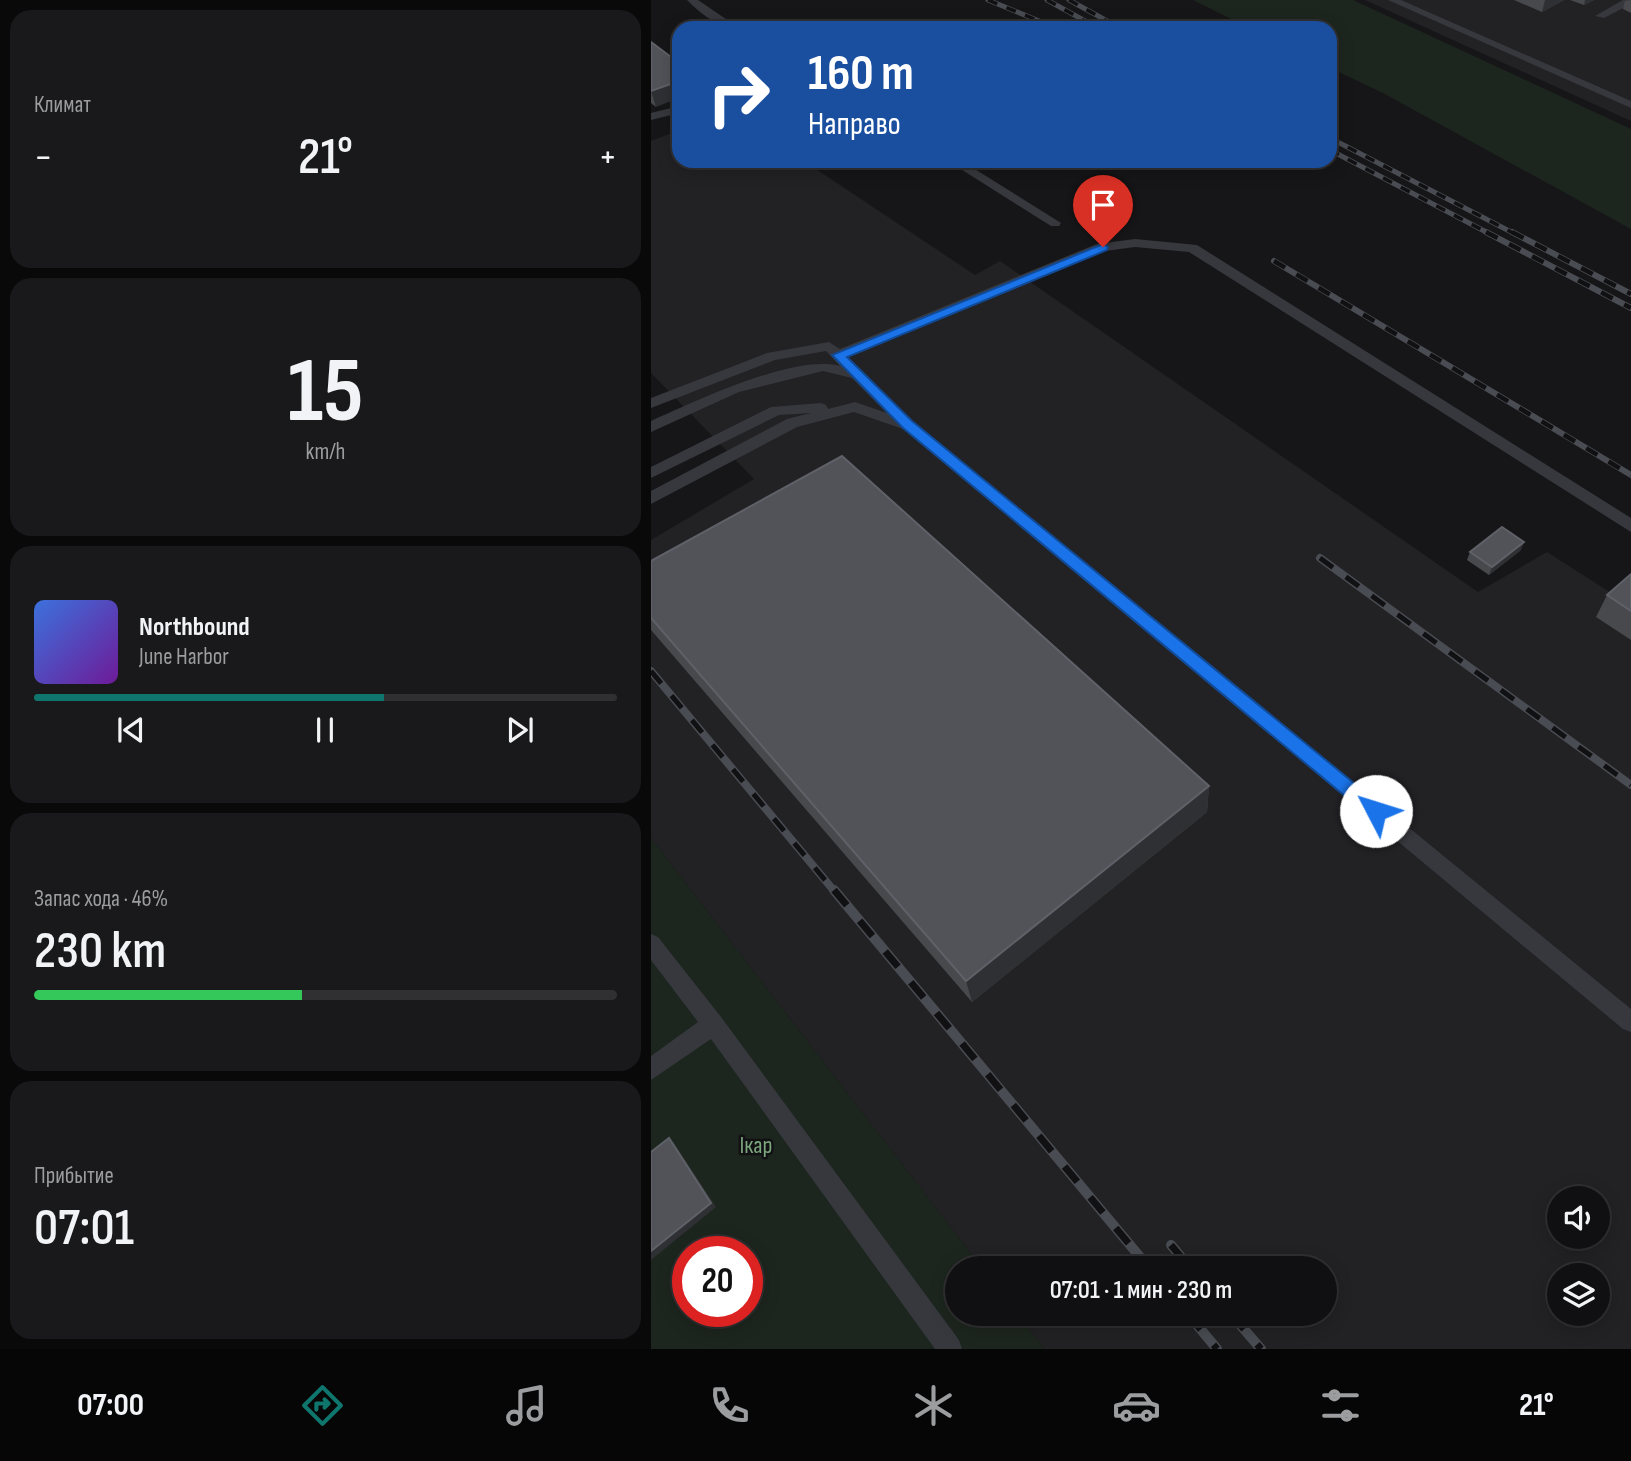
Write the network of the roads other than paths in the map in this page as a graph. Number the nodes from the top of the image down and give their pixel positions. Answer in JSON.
{"nodes":[{"id":1,"x":692,"y":0,"type":"edge"},
{"id":2,"x":1393,"y":0,"type":"edge"},
{"id":3,"x":1631,"y":0,"type":"edge"},
{"id":4,"x":1599,"y":16,"type":"dead end"},
{"id":5,"x":720,"y":21,"type":"edge"},
{"id":6,"x":1631,"y":104,"type":"edge"},
{"id":7,"x":672,"y":111,"type":"edge"},
{"id":8,"x":651,"y":117,"type":"edge"},
{"id":9,"x":965,"y":168,"type":"edge"},
{"id":10,"x":1055,"y":223,"type":"dead end"},
{"id":11,"x":839,"y":355,"type":"junction"},
{"id":12,"x":857,"y":374,"type":"junction"},
{"id":13,"x":651,"y":403,"type":"edge"},
{"id":14,"x":855,"y":407,"type":"junction"},
{"id":15,"x":908,"y":425,"type":"junction"},
{"id":16,"x":651,"y":427,"type":"edge"},
{"id":17,"x":651,"y":473,"type":"edge"},
{"id":18,"x":651,"y":498,"type":"edge"},
{"id":19,"x":1631,"y":526,"type":"edge"},
{"id":20,"x":651,"y":944,"type":"edge"},
{"id":21,"x":1631,"y":1023,"type":"edge"},
{"id":22,"x":713,"y":1024,"type":"junction"},
{"id":23,"x":651,"y":1069,"type":"edge"},
{"id":24,"x":950,"y":1349,"type":"edge"}],
"edges":[{"from":1,"to":5,"type":"lane"},
{"from":2,"to":6,"type":"lane"},
{"from":3,"to":4,"type":"lane"},
{"from":7,"to":8,"type":"lane"},
{"from":9,"to":10,"type":"lane"},
{"from":11,"to":12,"type":"lane"},
{"from":11,"to":13,"type":"lane"},
{"from":11,"to":19,"type":"lane"},
{"from":12,"to":15,"type":"lane"},
{"from":12,"to":16,"type":"lane"},
{"from":14,"to":15,"type":"lane"},
{"from":14,"to":17,"type":"lane"},
{"from":14,"to":18,"type":"lane"},
{"from":15,"to":21,"type":"lane"},
{"from":20,"to":22,"type":"lane"},
{"from":22,"to":23,"type":"lane"},
{"from":22,"to":24,"type":"lane"}]}
